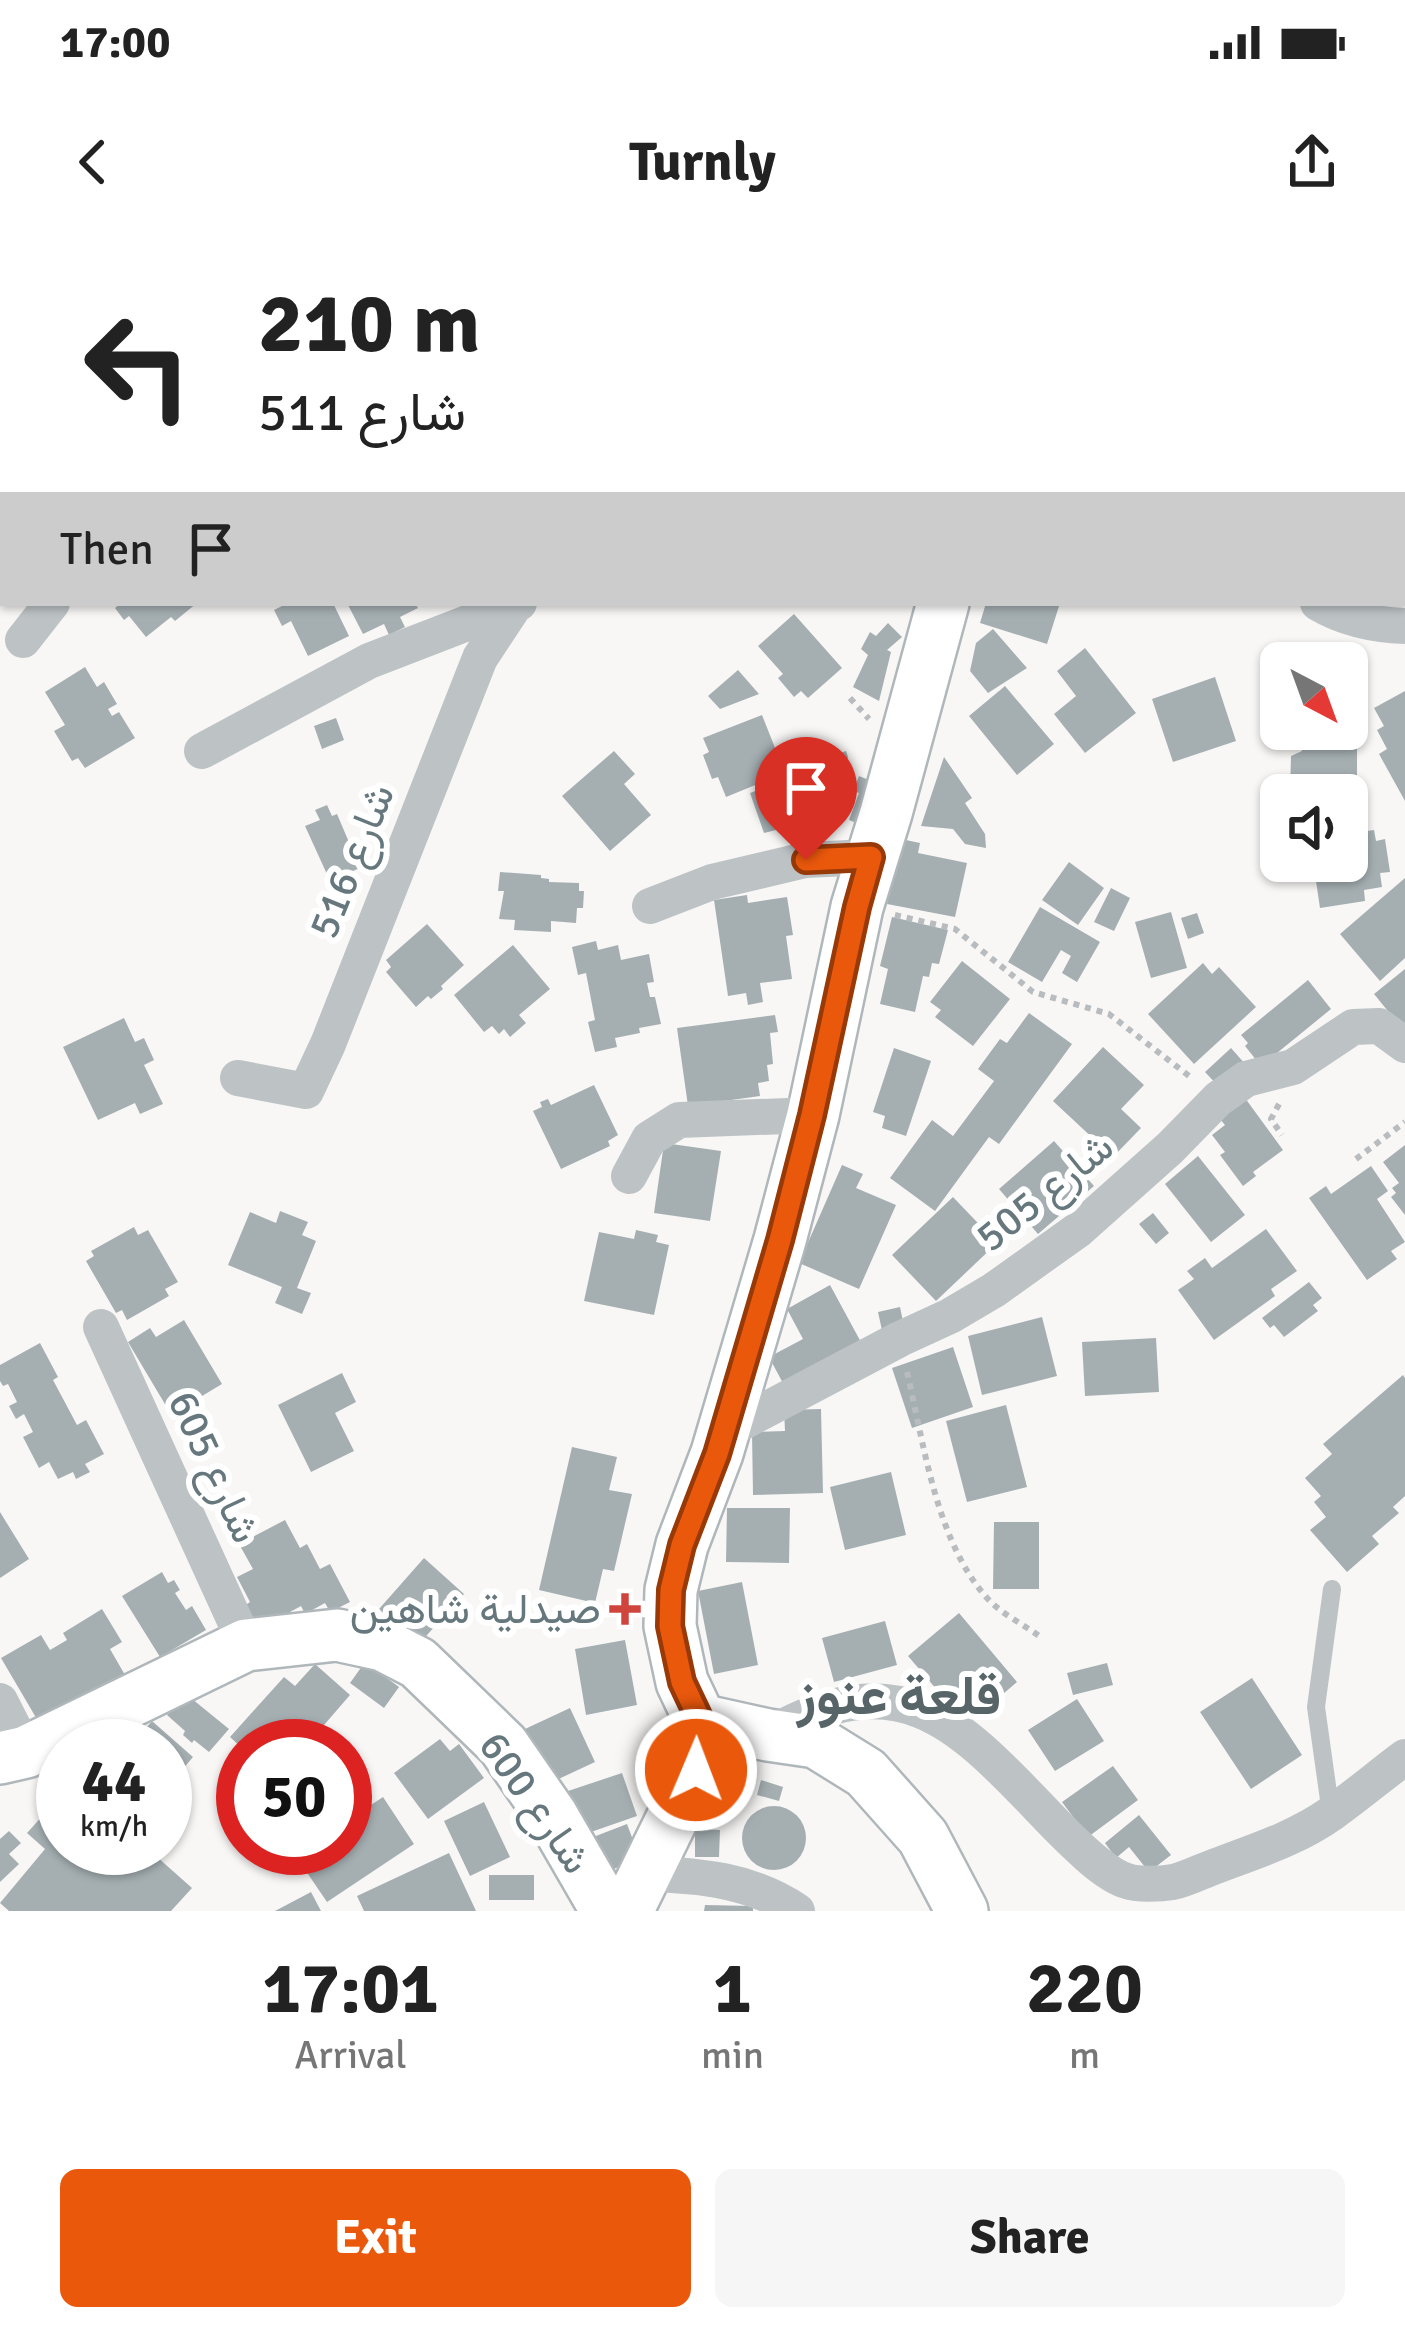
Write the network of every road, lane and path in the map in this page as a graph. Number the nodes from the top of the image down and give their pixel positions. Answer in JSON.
{"nodes":[{"id":1,"x":50,"y":606,"type":"edge"},
{"id":2,"x":512,"y":606,"type":"edge"},
{"id":3,"x":516,"y":606,"type":"edge"},
{"id":4,"x":942,"y":606,"type":"edge"},
{"id":5,"x":1324,"y":606,"type":"edge"},
{"id":6,"x":1405,"y":626,"type":"edge"},
{"id":7,"x":23,"y":640,"type":"dead end"},
{"id":8,"x":202,"y":751,"type":"dead end"},
{"id":9,"x":871,"y":857,"type":"junction"},
{"id":10,"x":650,"y":906,"type":"dead end"},
{"id":11,"x":857,"y":907,"type":"junction"},
{"id":12,"x":1405,"y":1046,"type":"edge"},
{"id":13,"x":238,"y":1078,"type":"dead end"},
{"id":14,"x":1218,"y":1099,"type":"junction"},
{"id":15,"x":812,"y":1115,"type":"junction"},
{"id":16,"x":1405,"y":1122,"type":"edge"},
{"id":17,"x":1356,"y":1159,"type":"dead end"},
{"id":18,"x":628,"y":1176,"type":"dead end"},
{"id":19,"x":101,"y":1327,"type":"dead end"},
{"id":20,"x":900,"y":1339,"type":"junction"},
{"id":21,"x":722,"y":1433,"type":"junction"},
{"id":22,"x":1332,"y":1589,"type":"dead end"},
{"id":23,"x":1040,"y":1636,"type":"dead end"},
{"id":24,"x":246,"y":1645,"type":"junction"},
{"id":25,"x":0,"y":1701,"type":"edge"},
{"id":26,"x":700,"y":1720,"type":"junction"},
{"id":27,"x":768,"y":1735,"type":"junction"},
{"id":28,"x":13,"y":1755,"type":"edge"},
{"id":29,"x":1405,"y":1756,"type":"edge"},
{"id":30,"x":1331,"y":1814,"type":"junction"},
{"id":31,"x":636,"y":1893,"type":"edge"},
{"id":32,"x":607,"y":1911,"type":"edge"},
{"id":33,"x":797,"y":1911,"type":"edge"},
{"id":34,"x":962,"y":1911,"type":"edge"}],
"edges":[{"from":1,"to":7,"type":"street"},
{"from":2,"to":8,"type":"street"},
{"from":3,"to":13,"type":"street","name":"شارع 516"},
{"from":4,"to":9,"type":"main road"},
{"from":5,"to":6,"type":"street"},
{"from":9,"to":10,"type":"street"},
{"from":9,"to":11,"type":"main road"},
{"from":11,"to":14,"type":"path"},
{"from":11,"to":15,"type":"main road"},
{"from":12,"to":14,"type":"street","name":"شارع 505"},
{"from":14,"to":20,"type":"street","name":"شارع 505"},
{"from":15,"to":18,"type":"street"},
{"from":15,"to":21,"type":"main road"},
{"from":16,"to":17,"type":"path"},
{"from":19,"to":24,"type":"street","name":"شارع 605"},
{"from":20,"to":21,"type":"street","name":"شارع 505"},
{"from":20,"to":23,"type":"path"},
{"from":21,"to":26,"type":"main road"},
{"from":22,"to":30,"type":"lane"},
{"from":24,"to":28,"type":"main road","name":"شارع 600"},
{"from":24,"to":32,"type":"main road","name":"شارع 600"},
{"from":25,"to":28,"type":"street"},
{"from":26,"to":27,"type":"main road"},
{"from":26,"to":31,"type":"main road"},
{"from":27,"to":30,"type":"street"},
{"from":27,"to":34,"type":"main road"},
{"from":29,"to":30,"type":"street"},
{"from":31,"to":33,"type":"street"}]}
